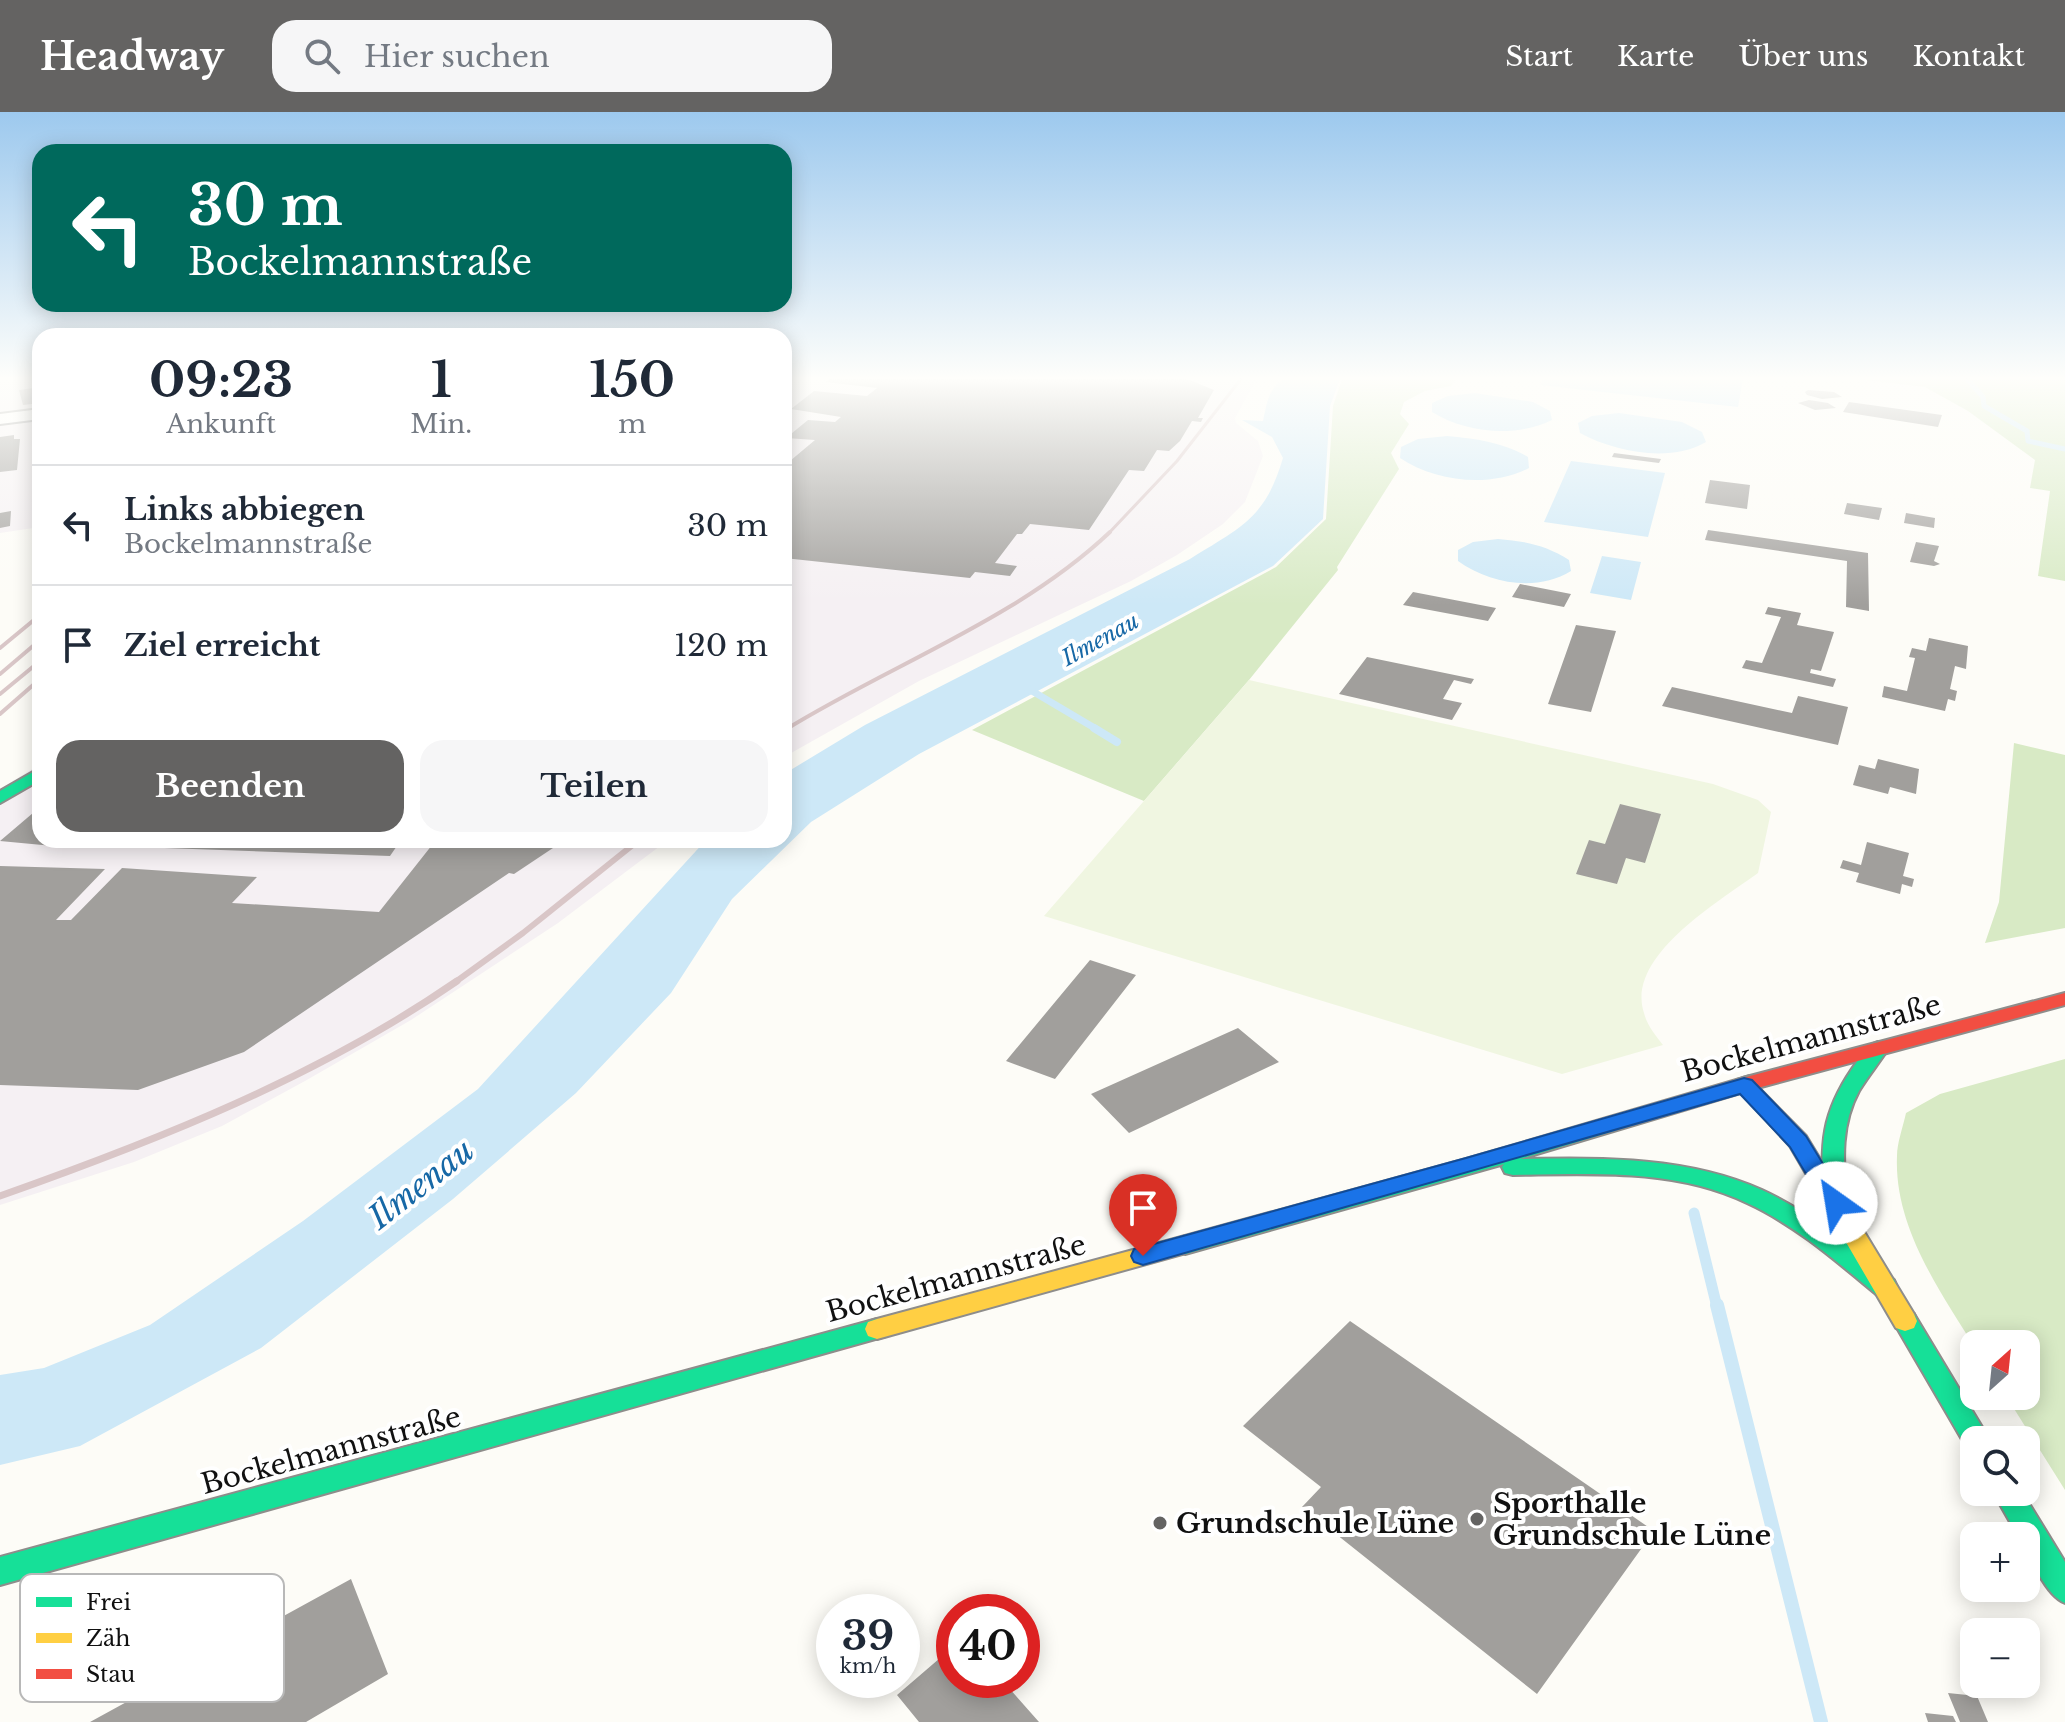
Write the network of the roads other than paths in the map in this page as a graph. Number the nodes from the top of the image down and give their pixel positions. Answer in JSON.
{"nodes":[{"id":1,"x":32,"y":778,"type":"edge"},
{"id":2,"x":0,"y":798,"type":"edge"},
{"id":3,"x":2065,"y":999,"type":"edge"},
{"id":4,"x":1878,"y":1049,"type":"junction"},
{"id":5,"x":1744,"y":1085,"type":"junction"},
{"id":6,"x":1466,"y":1167,"type":"junction"},
{"id":7,"x":1836,"y":1203,"type":"junction"},
{"id":8,"x":1885,"y":1287,"type":"junction"},
{"id":9,"x":1968,"y":1426,"type":"edge"},
{"id":10,"x":2015,"y":1506,"type":"edge"},
{"id":11,"x":0,"y":1571,"type":"edge"},
{"id":12,"x":2065,"y":1589,"type":"edge"}],
"edges":[{"from":1,"to":2,"type":"main road"},
{"from":3,"to":4,"type":"main road","name":"Bockelmannstraße"},
{"from":4,"to":5,"type":"main road","name":"Bockelmannstraße"},
{"from":4,"to":7,"type":"main road"},
{"from":5,"to":6,"type":"main road","name":"Bockelmannstraße"},
{"from":5,"to":7,"type":"main road"},
{"from":6,"to":8,"type":"main road"},
{"from":6,"to":11,"type":"main road","name":"Bockelmannstraße"},
{"from":7,"to":8,"type":"main road"},
{"from":8,"to":9,"type":"main road"},
{"from":10,"to":12,"type":"main road"}]}
